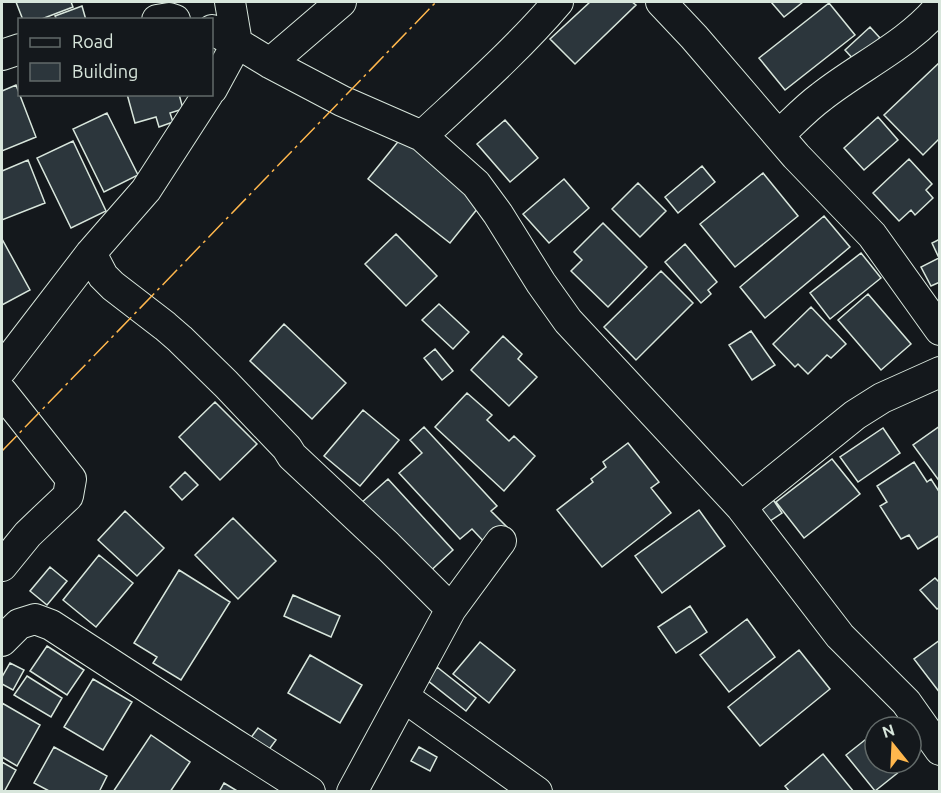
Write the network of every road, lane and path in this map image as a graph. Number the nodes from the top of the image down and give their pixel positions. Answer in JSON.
{"nodes":[{"id":1,"x":230,"y":2,"type":"edge"},
{"id":2,"x":341,"y":2,"type":"edge"},
{"id":3,"x":558,"y":2,"type":"edge"},
{"id":4,"x":661,"y":2,"type":"edge"},
{"id":5,"x":939,"y":6,"type":"edge"},
{"id":6,"x":224,"y":37,"type":"edge"},
{"id":7,"x":18,"y":50,"type":"edge"},
{"id":8,"x":2,"y":55,"type":"edge"},
{"id":9,"x":270,"y":63,"type":"junction"},
{"id":10,"x":213,"y":85,"type":"edge"},
{"id":11,"x":207,"y":96,"type":"edge"},
{"id":12,"x":779,"y":135,"type":"junction"},
{"id":13,"x":422,"y":136,"type":"junction"},
{"id":14,"x":91,"y":253,"type":"junction"},
{"id":15,"x":939,"y":330,"type":"edge"},
{"id":16,"x":2,"y":369,"type":"edge"},
{"id":17,"x":939,"y":372,"type":"edge"},
{"id":18,"x":2,"y":392,"type":"edge"},
{"id":19,"x":741,"y":507,"type":"junction"},
{"id":20,"x":501,"y":541,"type":"dead end"},
{"id":21,"x":2,"y":566,"type":"edge"},
{"id":22,"x":451,"y":609,"type":"junction"},
{"id":23,"x":5,"y":630,"type":"edge"},
{"id":24,"x":404,"y":697,"type":"junction"},
{"id":25,"x":939,"y":750,"type":"edge"},
{"id":26,"x":310,"y":792,"type":"edge"},
{"id":27,"x":352,"y":792,"type":"edge"},
{"id":28,"x":537,"y":792,"type":"edge"}],
"edges":[{"from":1,"to":6,"type":"street"},
{"from":2,"to":9,"type":"street"},
{"from":3,"to":13,"type":"street"},
{"from":4,"to":12,"type":"street"},
{"from":5,"to":12,"type":"street"},
{"from":6,"to":9,"type":"street"},
{"from":6,"to":10,"type":"street"},
{"from":7,"to":8,"type":"street"},
{"from":9,"to":13,"type":"street"},
{"from":11,"to":14,"type":"street"},
{"from":12,"to":15,"type":"street"},
{"from":13,"to":19,"type":"street"},
{"from":14,"to":16,"type":"street"},
{"from":14,"to":22,"type":"street"},
{"from":17,"to":19,"type":"street"},
{"from":18,"to":21,"type":"street"},
{"from":19,"to":25,"type":"street"},
{"from":20,"to":22,"type":"street"},
{"from":22,"to":24,"type":"street"},
{"from":23,"to":26,"type":"street"},
{"from":24,"to":27,"type":"street"},
{"from":24,"to":28,"type":"street"}]}
